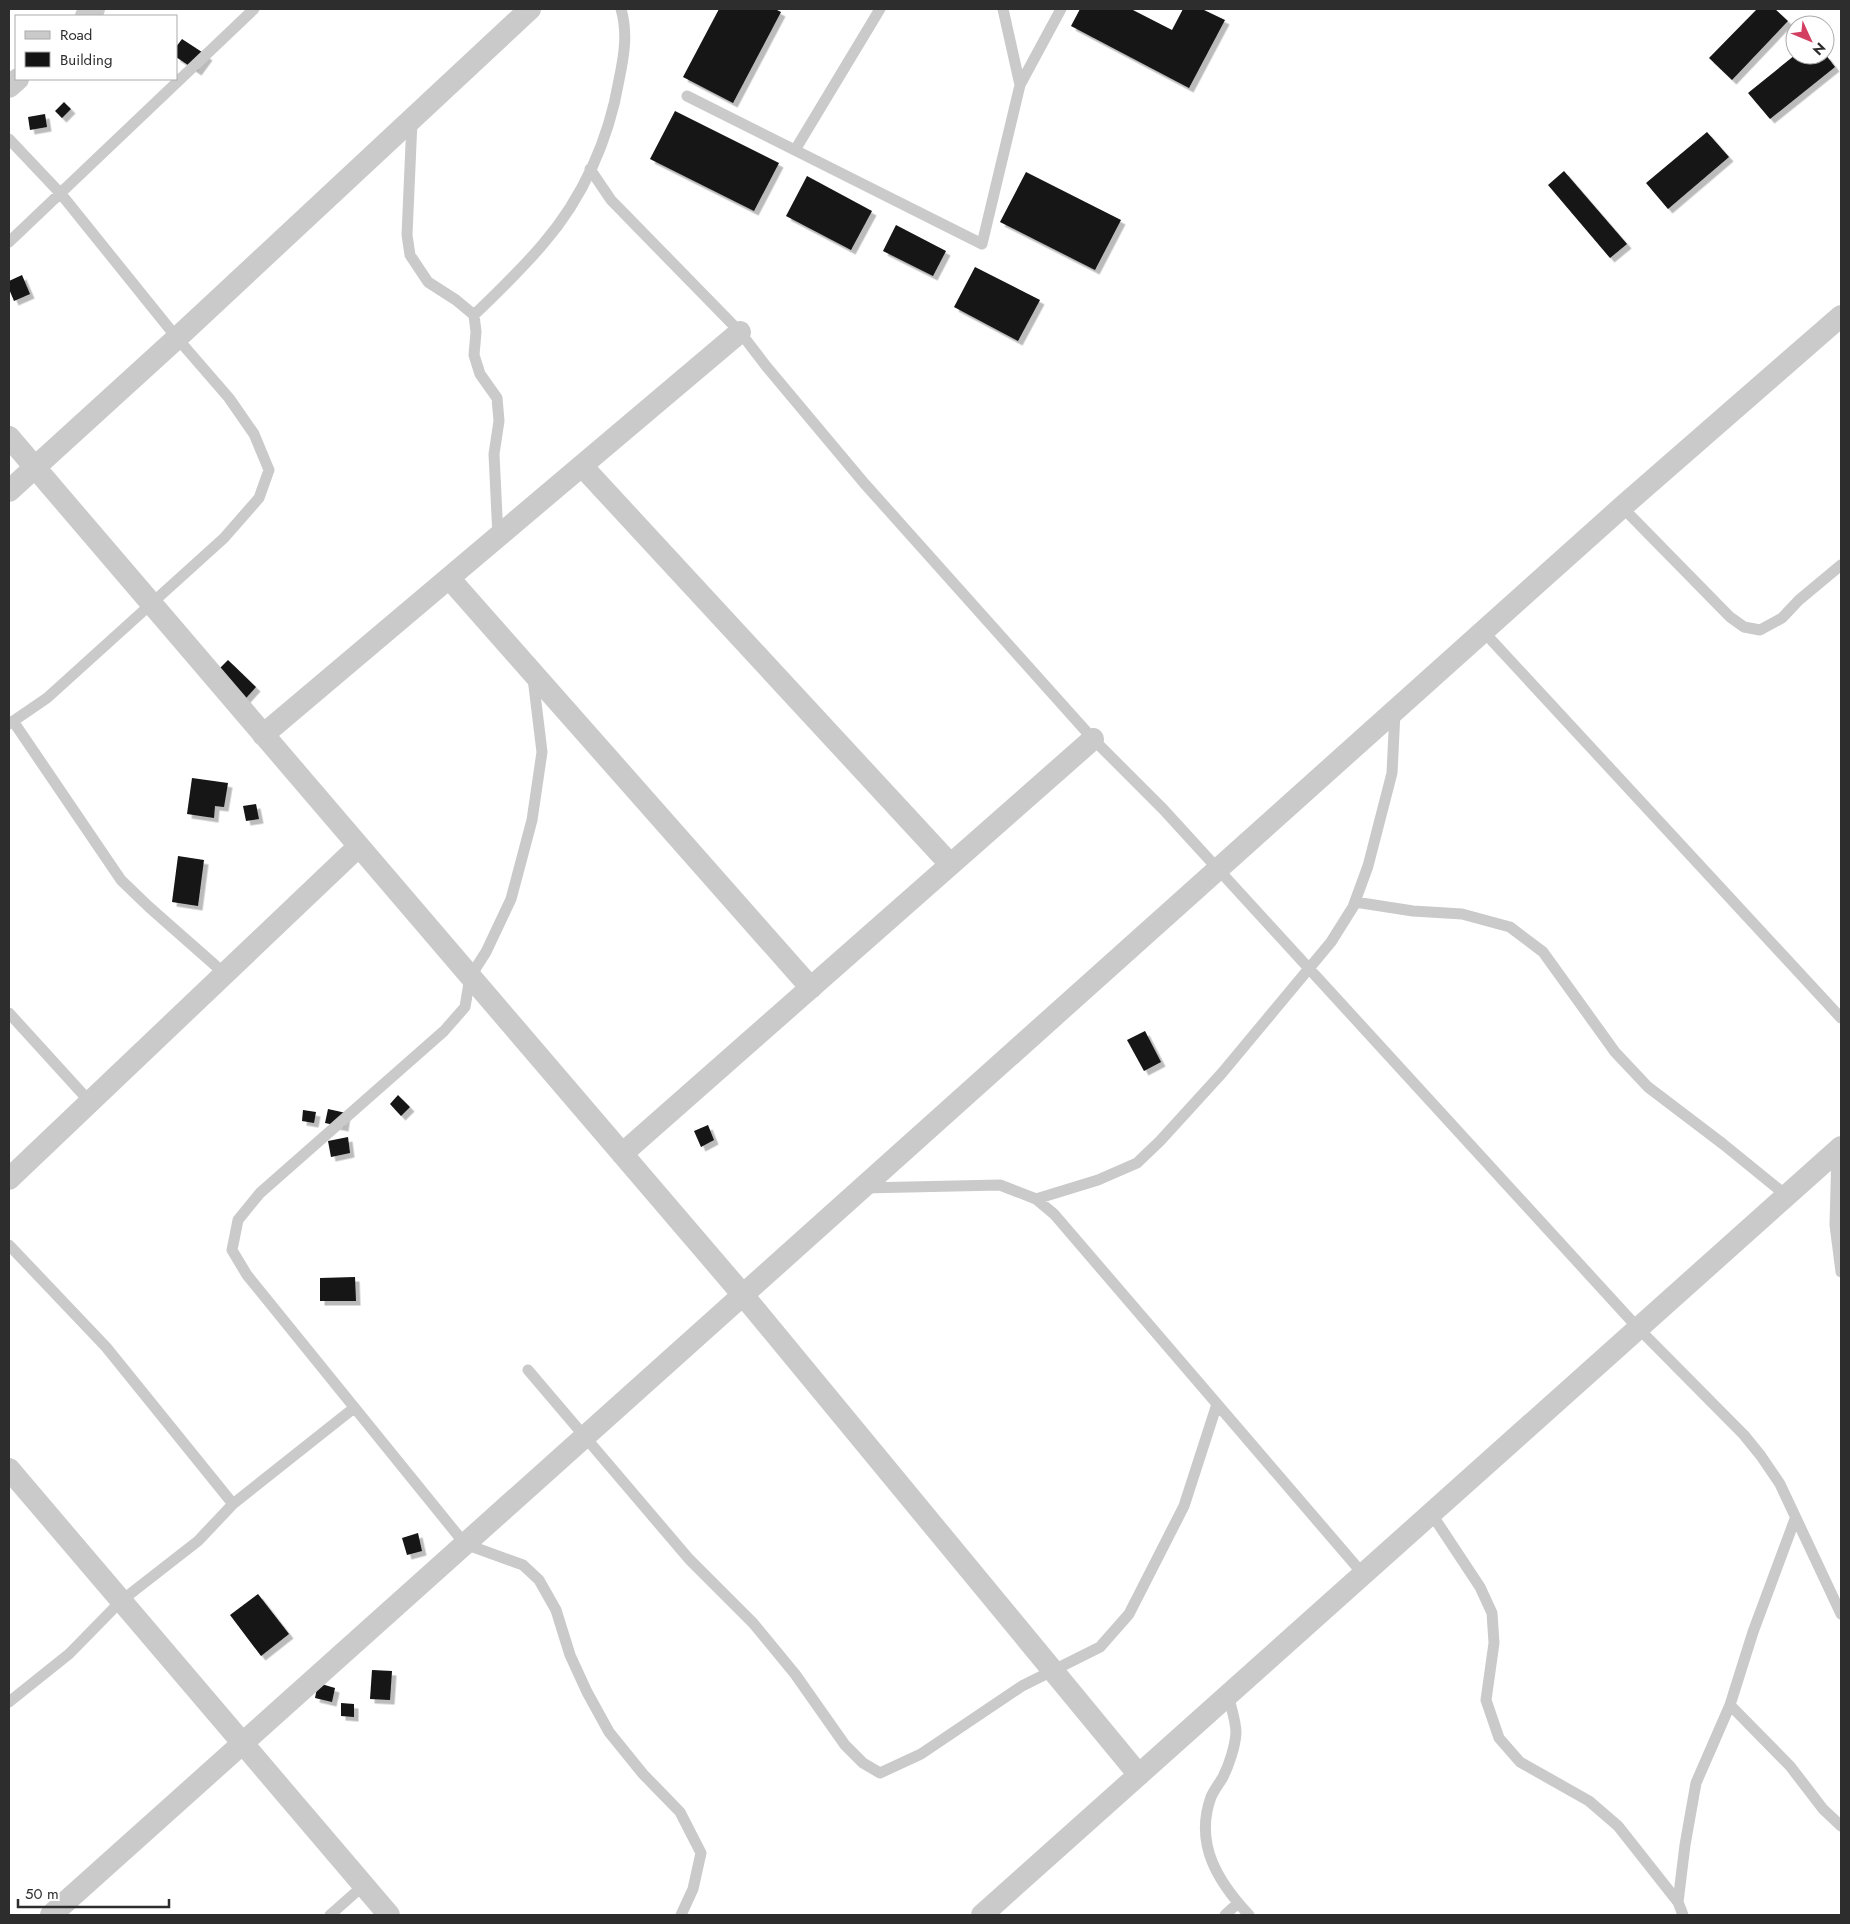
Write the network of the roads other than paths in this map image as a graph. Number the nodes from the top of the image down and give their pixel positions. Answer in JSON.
{"nodes":[{"id":1,"x":254,"y":9,"type":"edge"},
{"id":2,"x":530,"y":9,"type":"edge"},
{"id":3,"x":621,"y":9,"type":"edge"},
{"id":4,"x":880,"y":9,"type":"edge"},
{"id":5,"x":1003,"y":9,"type":"edge"},
{"id":6,"x":1061,"y":9,"type":"edge"},
{"id":7,"x":1020,"y":85,"type":"junction"},
{"id":8,"x":687,"y":96,"type":"dead end"},
{"id":9,"x":412,"y":119,"type":"junction"},
{"id":10,"x":9,"y":139,"type":"edge"},
{"id":11,"x":795,"y":150,"type":"junction"},
{"id":12,"x":590,"y":169,"type":"junction"},
{"id":13,"x":61,"y":194,"type":"junction"},
{"id":14,"x":9,"y":242,"type":"edge"},
{"id":15,"x":474,"y":315,"type":"junction"},
{"id":16,"x":1841,"y":316,"type":"edge"},
{"id":17,"x":740,"y":332,"type":"junction"},
{"id":18,"x":177,"y":338,"type":"junction"},
{"id":19,"x":9,"y":437,"type":"edge"},
{"id":20,"x":582,"y":466,"type":"junction"},
{"id":21,"x":34,"y":467,"type":"junction"},
{"id":22,"x":9,"y":491,"type":"edge"},
{"id":23,"x":1622,"y":507,"type":"junction"},
{"id":24,"x":498,"y":536,"type":"junction"},
{"id":25,"x":1841,"y":565,"type":"edge"},
{"id":26,"x":449,"y":578,"type":"junction"},
{"id":27,"x":152,"y":605,"type":"junction"},
{"id":28,"x":1484,"y":631,"type":"junction"},
{"id":29,"x":532,"y":672,"type":"junction"},
{"id":30,"x":1395,"y":710,"type":"junction"},
{"id":31,"x":11,"y":723,"type":"edge"},
{"id":32,"x":263,"y":735,"type":"junction"},
{"id":33,"x":1092,"y":739,"type":"junction"},
{"id":34,"x":359,"y":846,"type":"junction"},
{"id":35,"x":950,"y":864,"type":"junction"},
{"id":36,"x":1218,"y":869,"type":"junction"},
{"id":37,"x":1355,"y":902,"type":"junction"},
{"id":38,"x":1308,"y":968,"type":"junction"},
{"id":39,"x":225,"y":974,"type":"junction"},
{"id":40,"x":470,"y":977,"type":"junction"},
{"id":41,"x":811,"y":988,"type":"junction"},
{"id":42,"x":9,"y":1013,"type":"edge"},
{"id":43,"x":1841,"y":1018,"type":"edge"},
{"id":44,"x":90,"y":1102,"type":"junction"},
{"id":45,"x":1839,"y":1149,"type":"edge"},
{"id":46,"x":622,"y":1154,"type":"junction"},
{"id":47,"x":9,"y":1179,"type":"edge"},
{"id":48,"x":862,"y":1188,"type":"junction"},
{"id":49,"x":1787,"y":1196,"type":"junction"},
{"id":50,"x":1036,"y":1199,"type":"junction"},
{"id":51,"x":9,"y":1245,"type":"edge"},
{"id":52,"x":1841,"y":1272,"type":"edge"},
{"id":53,"x":743,"y":1294,"type":"junction"},
{"id":54,"x":1638,"y":1328,"type":"junction"},
{"id":55,"x":528,"y":1370,"type":"dead end"},
{"id":56,"x":1217,"y":1404,"type":"junction"},
{"id":57,"x":354,"y":1408,"type":"junction"},
{"id":58,"x":585,"y":1436,"type":"junction"},
{"id":59,"x":9,"y":1469,"type":"edge"},
{"id":60,"x":233,"y":1504,"type":"junction"},
{"id":61,"x":1431,"y":1513,"type":"junction"},
{"id":62,"x":1795,"y":1519,"type":"junction"},
{"id":63,"x":465,"y":1544,"type":"junction"},
{"id":64,"x":1363,"y":1574,"type":"junction"},
{"id":65,"x":121,"y":1601,"type":"junction"},
{"id":66,"x":1841,"y":1614,"type":"edge"},
{"id":67,"x":1053,"y":1671,"type":"junction"},
{"id":68,"x":1228,"y":1695,"type":"junction"},
{"id":69,"x":9,"y":1702,"type":"edge"},
{"id":70,"x":1730,"y":1705,"type":"junction"},
{"id":71,"x":242,"y":1743,"type":"junction"},
{"id":72,"x":1139,"y":1775,"type":"junction"},
{"id":73,"x":1841,"y":1826,"type":"edge"},
{"id":74,"x":364,"y":1885,"type":"junction"},
{"id":75,"x":1678,"y":1902,"type":"junction"},
{"id":76,"x":1238,"y":1903,"type":"junction"},
{"id":77,"x":51,"y":1915,"type":"edge"},
{"id":78,"x":330,"y":1915,"type":"edge"},
{"id":79,"x":389,"y":1915,"type":"edge"},
{"id":80,"x":681,"y":1915,"type":"edge"},
{"id":81,"x":982,"y":1915,"type":"edge"},
{"id":82,"x":1225,"y":1915,"type":"edge"},
{"id":83,"x":1249,"y":1915,"type":"edge"},
{"id":84,"x":1683,"y":1915,"type":"edge"}],
"edges":[{"from":1,"to":13,"type":"lane"},
{"from":2,"to":9,"type":"street"},
{"from":3,"to":12,"type":"lane"},
{"from":4,"to":11,"type":"lane"},
{"from":5,"to":7,"type":"lane"},
{"from":6,"to":7,"type":"lane"},
{"from":7,"to":11,"type":"lane"},
{"from":8,"to":11,"type":"lane"},
{"from":9,"to":15,"type":"lane"},
{"from":9,"to":18,"type":"street"},
{"from":10,"to":13,"type":"lane"},
{"from":12,"to":15,"type":"lane"},
{"from":12,"to":17,"type":"lane"},
{"from":13,"to":14,"type":"lane"},
{"from":13,"to":18,"type":"lane"},
{"from":15,"to":24,"type":"lane"},
{"from":16,"to":23,"type":"street"},
{"from":17,"to":20,"type":"street"},
{"from":17,"to":33,"type":"lane"},
{"from":18,"to":21,"type":"street"},
{"from":18,"to":27,"type":"lane"},
{"from":19,"to":21,"type":"street"},
{"from":20,"to":24,"type":"street"},
{"from":20,"to":35,"type":"street"},
{"from":21,"to":22,"type":"street"},
{"from":21,"to":27,"type":"street"},
{"from":23,"to":25,"type":"lane"},
{"from":23,"to":28,"type":"street"},
{"from":24,"to":26,"type":"street"},
{"from":26,"to":29,"type":"street"},
{"from":26,"to":32,"type":"street"},
{"from":27,"to":31,"type":"lane"},
{"from":27,"to":32,"type":"street"},
{"from":28,"to":30,"type":"street"},
{"from":28,"to":43,"type":"lane"},
{"from":29,"to":40,"type":"lane"},
{"from":29,"to":41,"type":"street"},
{"from":30,"to":36,"type":"street"},
{"from":30,"to":37,"type":"lane"},
{"from":31,"to":39,"type":"lane"},
{"from":32,"to":34,"type":"street"},
{"from":33,"to":35,"type":"street"},
{"from":33,"to":36,"type":"lane"},
{"from":34,"to":39,"type":"street"},
{"from":34,"to":40,"type":"street"},
{"from":35,"to":41,"type":"street"},
{"from":36,"to":38,"type":"lane"},
{"from":36,"to":48,"type":"street"},
{"from":37,"to":38,"type":"lane"},
{"from":37,"to":49,"type":"lane"},
{"from":38,"to":50,"type":"lane"},
{"from":38,"to":54,"type":"lane"},
{"from":39,"to":44,"type":"street"},
{"from":40,"to":46,"type":"street"},
{"from":40,"to":57,"type":"lane"},
{"from":41,"to":46,"type":"street"},
{"from":42,"to":44,"type":"lane"},
{"from":44,"to":47,"type":"street"},
{"from":45,"to":49,"type":"street"},
{"from":45,"to":52,"type":"lane"},
{"from":46,"to":53,"type":"street"},
{"from":48,"to":50,"type":"lane"},
{"from":48,"to":53,"type":"street"},
{"from":49,"to":54,"type":"street"},
{"from":50,"to":56,"type":"lane"},
{"from":51,"to":60,"type":"lane"},
{"from":53,"to":58,"type":"street"},
{"from":53,"to":67,"type":"street"},
{"from":54,"to":61,"type":"street"},
{"from":54,"to":62,"type":"lane"},
{"from":55,"to":58,"type":"lane"},
{"from":56,"to":64,"type":"lane"},
{"from":56,"to":67,"type":"lane"},
{"from":57,"to":60,"type":"lane"},
{"from":57,"to":63,"type":"lane"},
{"from":58,"to":63,"type":"street"},
{"from":58,"to":67,"type":"lane"},
{"from":59,"to":65,"type":"street"},
{"from":60,"to":65,"type":"lane"},
{"from":61,"to":64,"type":"street"},
{"from":61,"to":75,"type":"lane"},
{"from":62,"to":66,"type":"lane"},
{"from":62,"to":70,"type":"lane"},
{"from":63,"to":71,"type":"street"},
{"from":63,"to":80,"type":"lane"},
{"from":64,"to":68,"type":"street"},
{"from":65,"to":69,"type":"lane"},
{"from":65,"to":71,"type":"street"},
{"from":67,"to":72,"type":"street"},
{"from":68,"to":72,"type":"street"},
{"from":68,"to":76,"type":"lane"},
{"from":70,"to":73,"type":"lane"},
{"from":70,"to":75,"type":"lane"},
{"from":71,"to":74,"type":"street"},
{"from":71,"to":77,"type":"street"},
{"from":72,"to":81,"type":"street"},
{"from":74,"to":78,"type":"lane"},
{"from":74,"to":79,"type":"street"},
{"from":75,"to":84,"type":"lane"},
{"from":76,"to":82,"type":"lane"},
{"from":76,"to":83,"type":"lane"}]}
